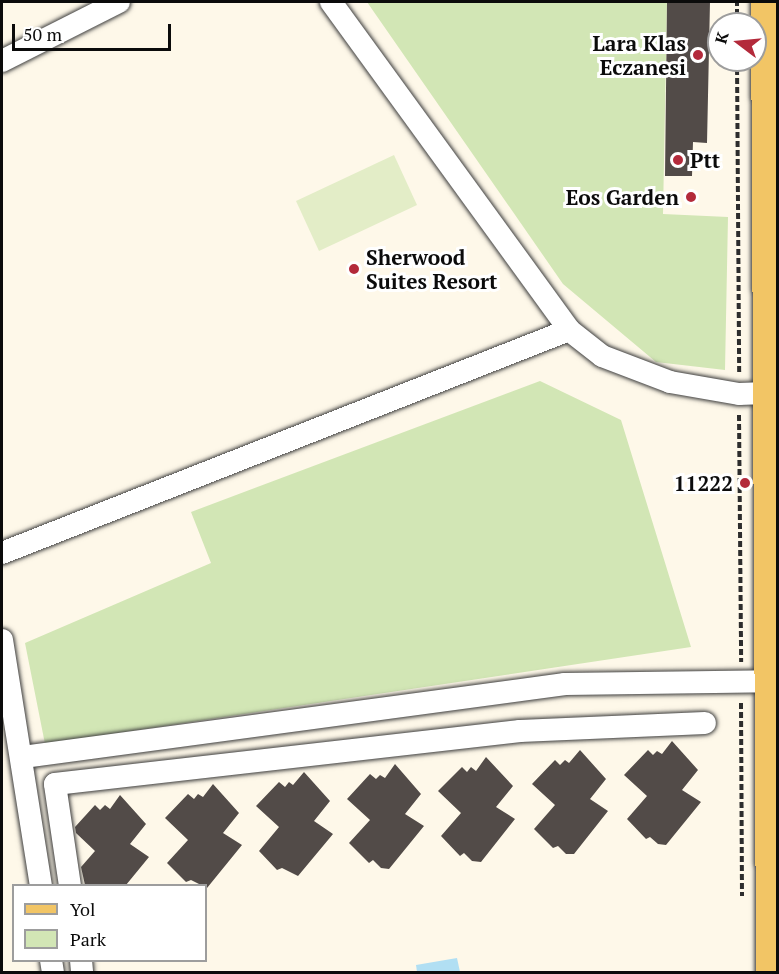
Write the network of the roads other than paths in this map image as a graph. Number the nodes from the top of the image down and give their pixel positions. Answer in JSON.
{"nodes":[{"id":1,"x":119,"y":2,"type":"edge"},
{"id":2,"x":331,"y":2,"type":"edge"},
{"id":3,"x":767,"y":2,"type":"edge"},
{"id":4,"x":2,"y":61,"type":"edge"},
{"id":5,"x":569,"y":330,"type":"junction"},
{"id":6,"x":753,"y":393,"type":"junction"},
{"id":7,"x":2,"y":553,"type":"edge"},
{"id":8,"x":2,"y":640,"type":"edge"},
{"id":9,"x":756,"y":680,"type":"junction"},
{"id":10,"x":705,"y":723,"type":"dead end"},
{"id":11,"x":23,"y":757,"type":"junction"},
{"id":12,"x":41,"y":884,"type":"edge"},
{"id":13,"x":70,"y":884,"type":"edge"},
{"id":14,"x":772,"y":972,"type":"edge"}],
"edges":[{"from":1,"to":4,"type":"street"},
{"from":2,"to":5,"type":"street"},
{"from":3,"to":6,"type":"main road"},
{"from":5,"to":6,"type":"street"},
{"from":5,"to":7,"type":"street"},
{"from":6,"to":9,"type":"main road"},
{"from":8,"to":11,"type":"street"},
{"from":9,"to":11,"type":"street"},
{"from":9,"to":14,"type":"main road"},
{"from":10,"to":13,"type":"street"},
{"from":11,"to":12,"type":"street"}]}
